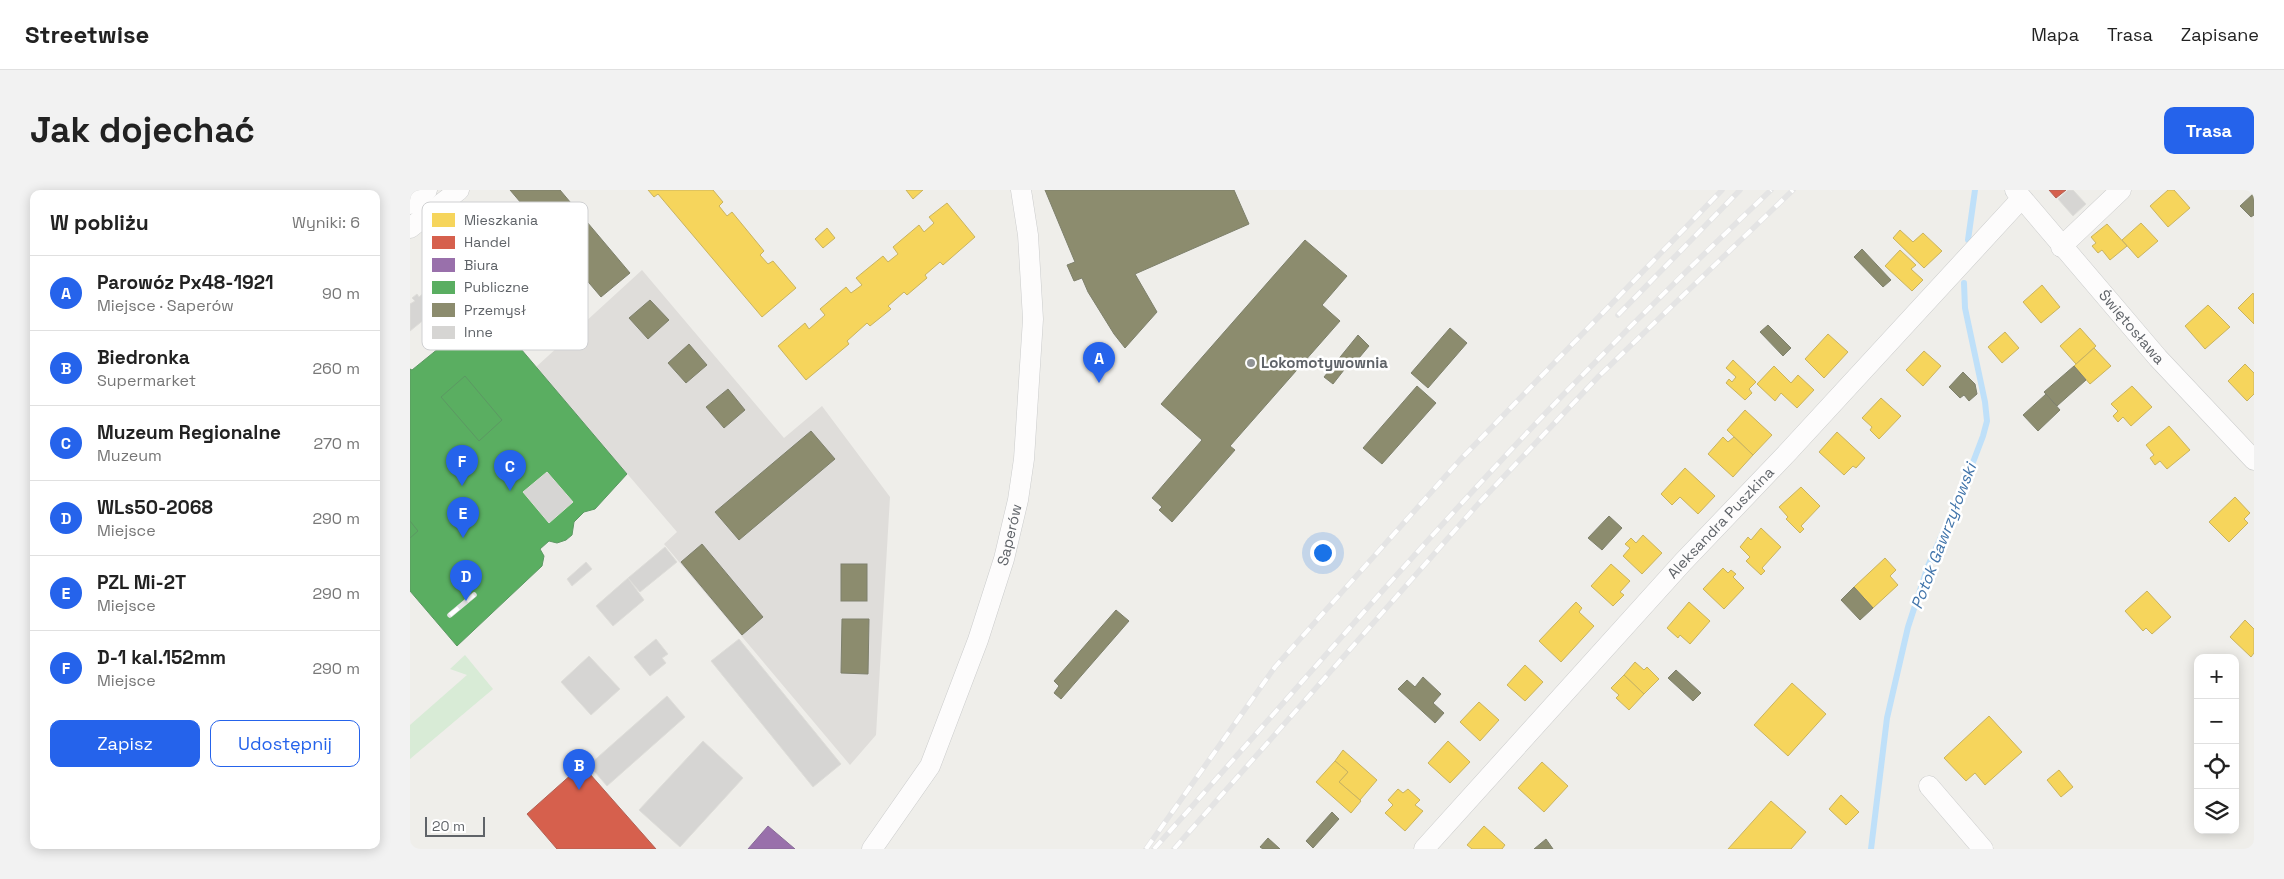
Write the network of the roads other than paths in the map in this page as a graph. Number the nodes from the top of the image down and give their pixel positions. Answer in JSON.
{"nodes":[{"id":1,"x":426,"y":190,"type":"edge"},
{"id":2,"x":459,"y":190,"type":"edge"},
{"id":3,"x":1021,"y":190,"type":"edge"},
{"id":4,"x":2121,"y":190,"type":"edge"},
{"id":5,"x":2018,"y":194,"type":"edge"},
{"id":6,"x":444,"y":202,"type":"edge"},
{"id":7,"x":410,"y":204,"type":"edge"},
{"id":8,"x":422,"y":219,"type":"edge"},
{"id":9,"x":410,"y":228,"type":"edge"},
{"id":10,"x":2061,"y":246,"type":"junction"},
{"id":11,"x":2254,"y":460,"type":"edge"},
{"id":12,"x":1929,"y":786,"type":"dead end"},
{"id":13,"x":872,"y":849,"type":"edge"},
{"id":14,"x":1424,"y":849,"type":"edge"},
{"id":15,"x":1983,"y":849,"type":"edge"}],
"edges":[{"from":1,"to":7,"type":"street"},
{"from":2,"to":6,"type":"street"},
{"from":3,"to":13,"type":"street","name":"Saperów"},
{"from":4,"to":10,"type":"street"},
{"from":5,"to":10,"type":"street","name":"Świętosława"},
{"from":5,"to":14,"type":"street","name":"Aleksandra Puszkina"},
{"from":8,"to":9,"type":"street"},
{"from":10,"to":11,"type":"street","name":"Świętosława"},
{"from":12,"to":15,"type":"street"}]}
